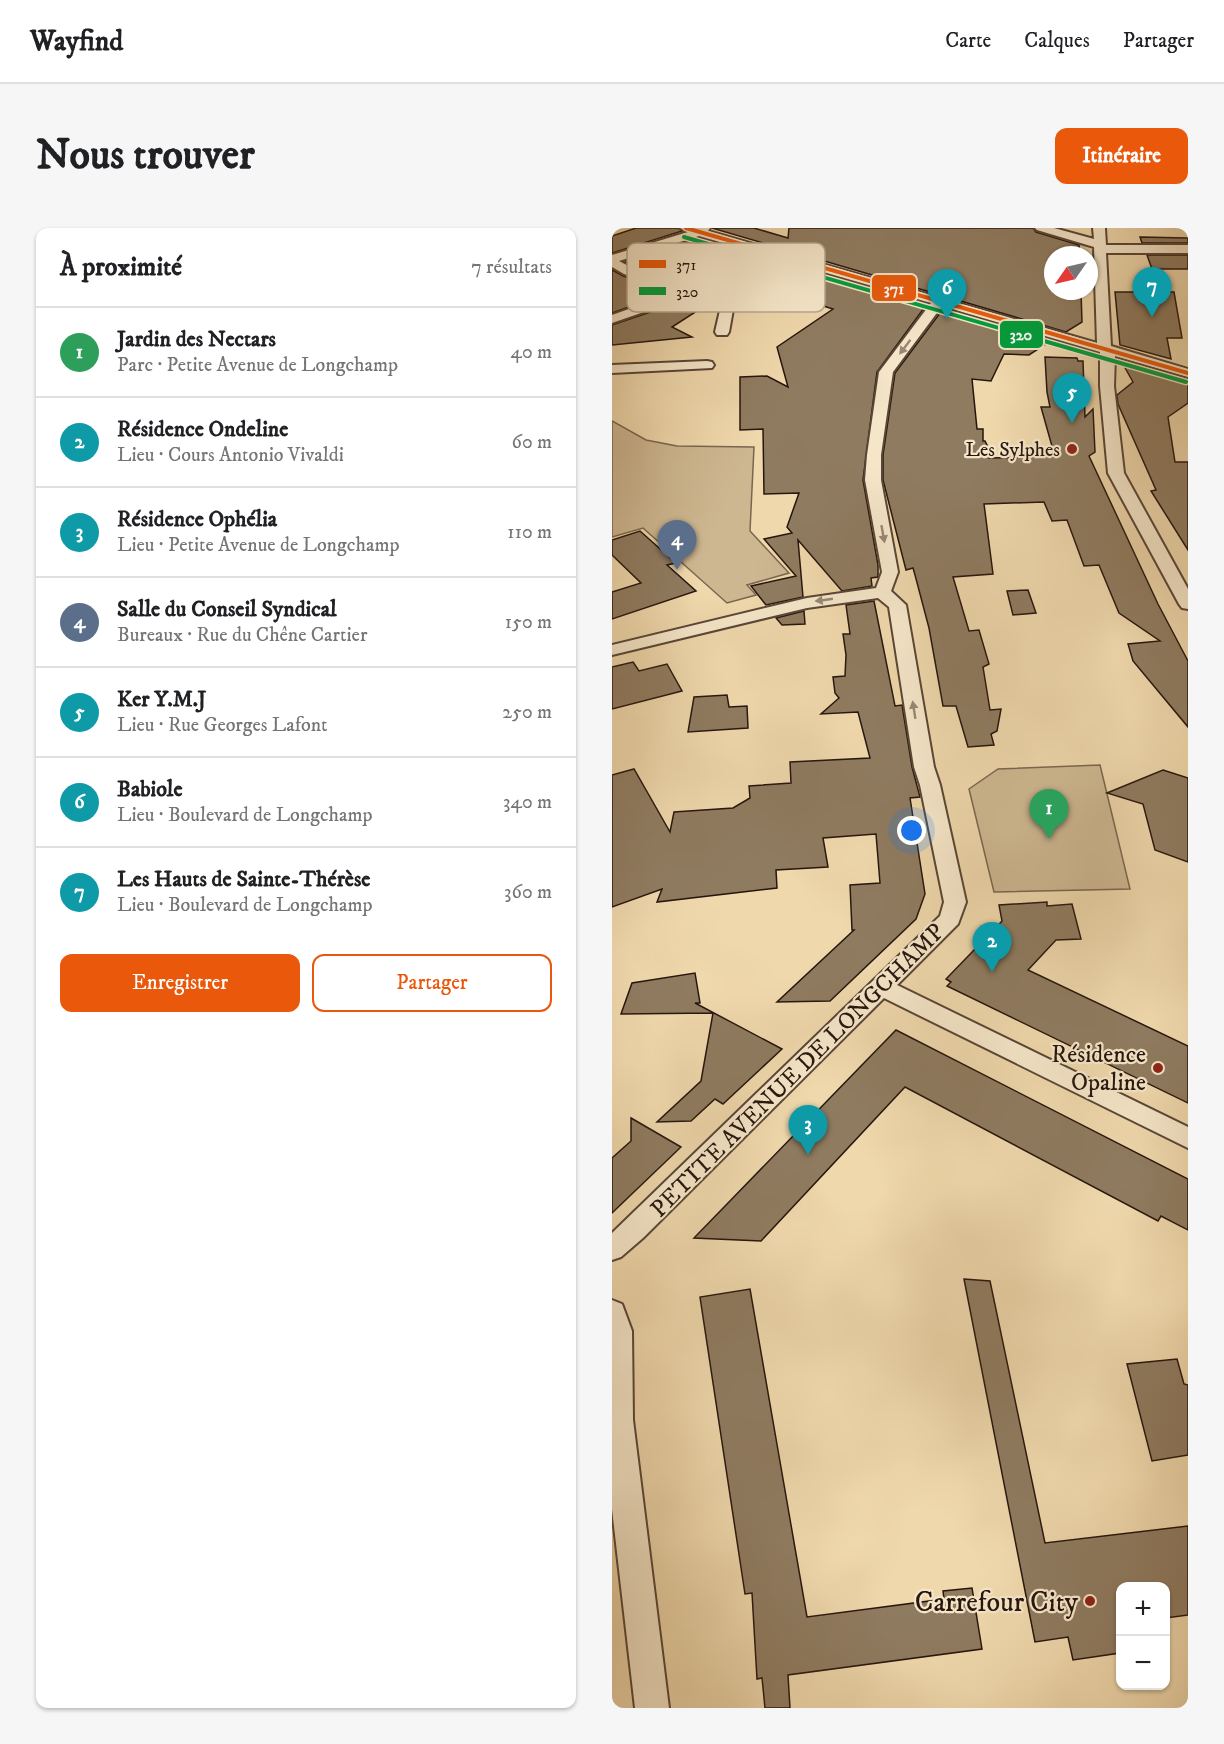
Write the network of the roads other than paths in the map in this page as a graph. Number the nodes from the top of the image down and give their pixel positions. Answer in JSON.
{"nodes":[{"id":1,"x":1041,"y":228,"type":"edge"},
{"id":2,"x":1099,"y":228,"type":"edge"},
{"id":3,"x":696,"y":229,"type":"edge"},
{"id":4,"x":659,"y":243,"type":"edge"},
{"id":5,"x":744,"y":243,"type":"edge"},
{"id":6,"x":1100,"y":247,"type":"junction"},
{"id":7,"x":1188,"y":249,"type":"edge"},
{"id":8,"x":627,"y":255,"type":"edge"},
{"id":9,"x":612,"y":261,"type":"edge"},
{"id":10,"x":825,"y":267,"type":"edge"},
{"id":11,"x":627,"y":270,"type":"edge"},
{"id":12,"x":940,"y":300,"type":"junction"},
{"id":13,"x":632,"y":312,"type":"tunnel mouth"},
{"id":14,"x":726,"y":312,"type":"edge"},
{"id":15,"x":612,"y":319,"type":"edge"},
{"id":16,"x":722,"y":332,"type":"dead end"},
{"id":17,"x":1106,"y":350,"type":"junction"},
{"id":18,"x":708,"y":365,"type":"dead end"},
{"id":19,"x":612,"y":369,"type":"edge"},
{"id":20,"x":1188,"y":373,"type":"edge"},
{"id":21,"x":882,"y":592,"type":"junction"},
{"id":22,"x":1188,"y":604,"type":"edge"},
{"id":23,"x":612,"y":650,"type":"edge"},
{"id":24,"x":882,"y":987,"type":"junction"},
{"id":25,"x":1188,"y":1138,"type":"edge"},
{"id":26,"x":612,"y":1249,"type":"edge"},
{"id":27,"x":612,"y":1312,"type":"edge"},
{"id":28,"x":652,"y":1708,"type":"edge"}],
"edges":[{"from":1,"to":6,"type":"street"},
{"from":2,"to":6,"type":"street"},
{"from":3,"to":4,"type":"street"},
{"from":3,"to":5,"type":"street"},
{"from":6,"to":7,"type":"street"},
{"from":6,"to":17,"type":"street"},
{"from":8,"to":9,"type":"street"},
{"from":9,"to":11,"type":"street"},
{"from":10,"to":12,"type":"street"},
{"from":12,"to":17,"type":"street"},
{"from":12,"to":21,"type":"street","one_way":true},
{"from":13,"to":15,"type":"street"},
{"from":14,"to":16,"type":"street"},
{"from":17,"to":20,"type":"street"},
{"from":17,"to":22,"type":"street"},
{"from":18,"to":19,"type":"street"},
{"from":21,"to":23,"type":"street","one_way":true},
{"from":24,"to":21,"type":"street","name":"PETITE AVENUE DE LONGCHAMP","one_way":true},
{"from":24,"to":25,"type":"street"},
{"from":24,"to":26,"type":"street","name":"PETITE AVENUE DE LONGCHAMP"},
{"from":27,"to":28,"type":"street"}]}
